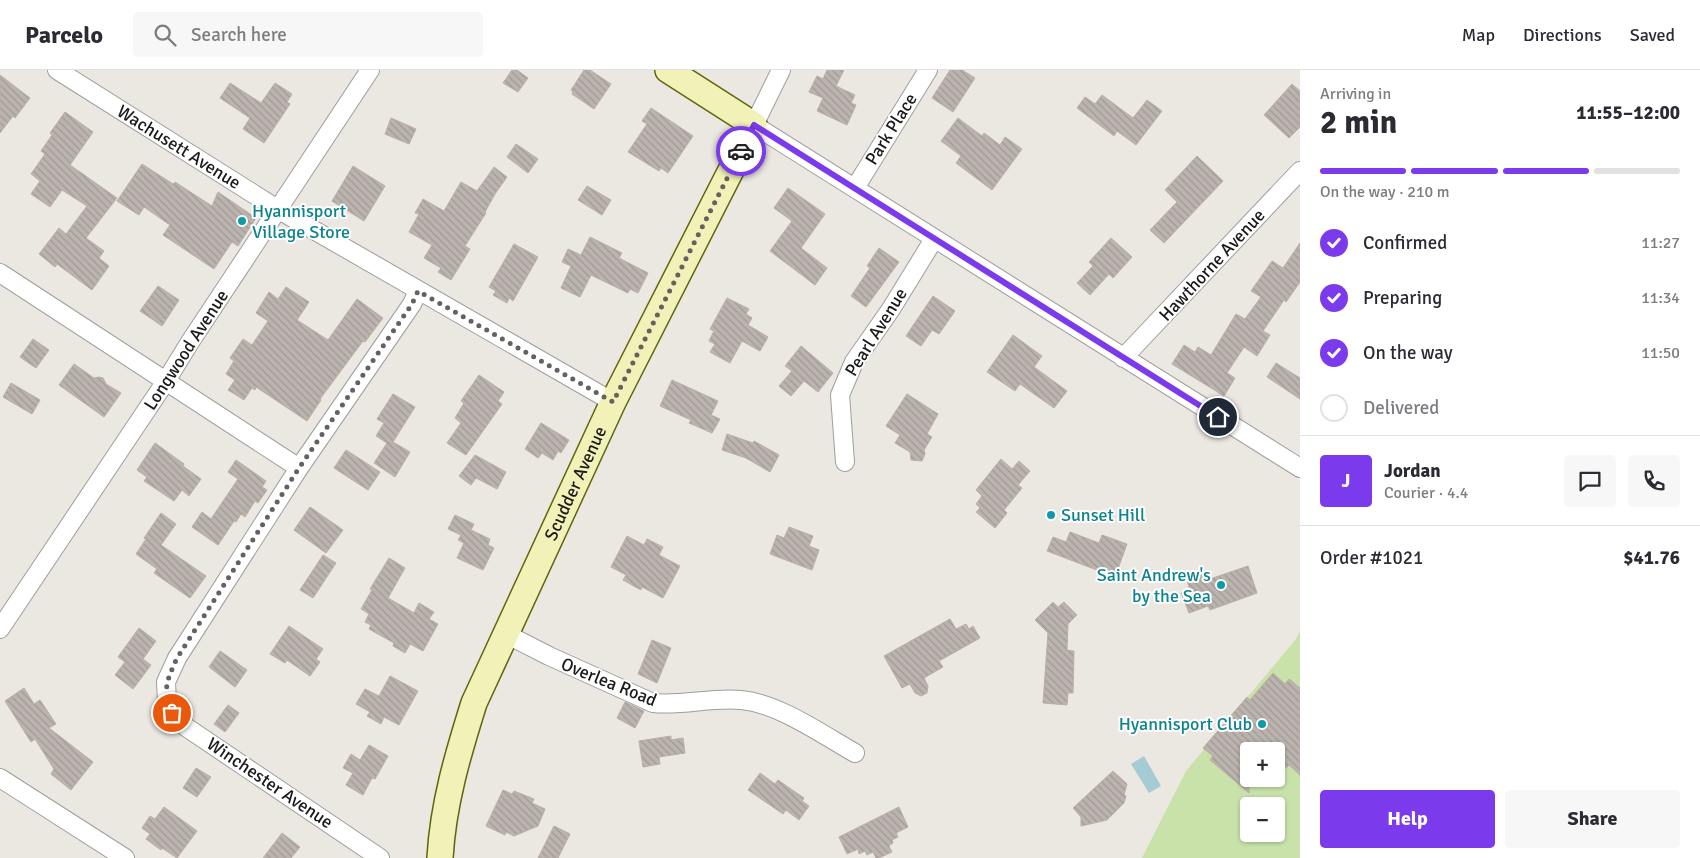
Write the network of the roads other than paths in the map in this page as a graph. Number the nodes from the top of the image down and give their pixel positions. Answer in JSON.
{"nodes":[{"id":1,"x":57,"y":70,"type":"edge"},
{"id":2,"x":370,"y":70,"type":"edge"},
{"id":3,"x":668,"y":70,"type":"edge"},
{"id":4,"x":781,"y":70,"type":"edge"},
{"id":5,"x":928,"y":70,"type":"edge"},
{"id":6,"x":754,"y":125,"type":"junction"},
{"id":7,"x":1300,"y":171,"type":"edge"},
{"id":8,"x":855,"y":188,"type":"junction"},
{"id":9,"x":1294,"y":188,"type":"edge"},
{"id":10,"x":279,"y":210,"type":"junction"},
{"id":11,"x":934,"y":238,"type":"junction"},
{"id":12,"x":0,"y":273,"type":"edge"},
{"id":13,"x":418,"y":291,"type":"junction"},
{"id":14,"x":1123,"y":358,"type":"junction"},
{"id":15,"x":166,"y":381,"type":"junction"},
{"id":16,"x":613,"y":402,"type":"junction"},
{"id":17,"x":845,"y":462,"type":"dead end"},
{"id":18,"x":299,"y":468,"type":"junction"},
{"id":19,"x":1300,"y":468,"type":"edge"},
{"id":20,"x":0,"y":629,"type":"edge"},
{"id":21,"x":506,"y":634,"type":"junction"},
{"id":22,"x":855,"y":753,"type":"dead end"},
{"id":23,"x":0,"y":778,"type":"edge"},
{"id":24,"x":125,"y":858,"type":"edge"},
{"id":25,"x":380,"y":858,"type":"edge"},
{"id":26,"x":440,"y":858,"type":"edge"}],
"edges":[{"from":1,"to":10,"type":"street","name":"Wachusett Avenue"},
{"from":2,"to":10,"type":"street","name":"Longwood Avenue"},
{"from":3,"to":6,"type":"street"},
{"from":4,"to":6,"type":"street","name":"Scudder Avenue"},
{"from":5,"to":8,"type":"street","name":"Park Place"},
{"from":6,"to":8,"type":"street"},
{"from":6,"to":16,"type":"street","name":"Scudder Avenue"},
{"from":7,"to":9,"type":"street","name":"Hawthorne Avenue"},
{"from":8,"to":11,"type":"street"},
{"from":9,"to":14,"type":"street","name":"Hawthorne Avenue"},
{"from":10,"to":13,"type":"street","name":"Wachusett Avenue"},
{"from":10,"to":15,"type":"street","name":"Longwood Avenue"},
{"from":11,"to":14,"type":"street"},
{"from":11,"to":17,"type":"street","name":"Pearl Avenue"},
{"from":12,"to":15,"type":"street"},
{"from":13,"to":16,"type":"street","name":"Wachusett Avenue"},
{"from":13,"to":18,"type":"street"},
{"from":14,"to":19,"type":"street"},
{"from":15,"to":18,"type":"street"},
{"from":15,"to":20,"type":"street","name":"Longwood Avenue"},
{"from":16,"to":21,"type":"street","name":"Scudder Avenue"},
{"from":18,"to":25,"type":"street","name":"Winchester Avenue"},
{"from":21,"to":22,"type":"street","name":"Overlea Road"},
{"from":21,"to":26,"type":"street","name":"Scudder Avenue"},
{"from":23,"to":24,"type":"street"}]}
